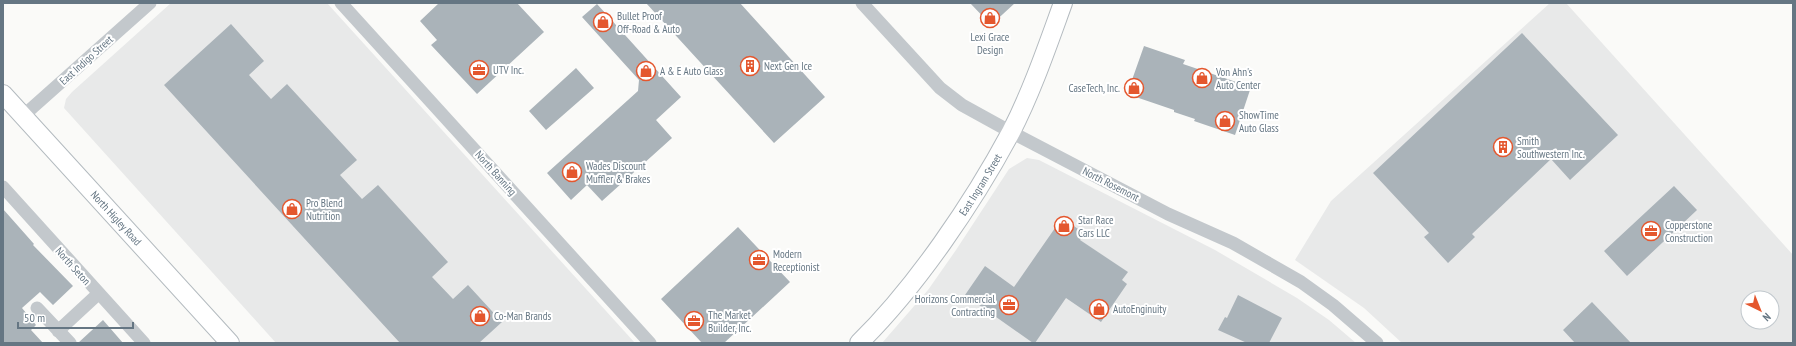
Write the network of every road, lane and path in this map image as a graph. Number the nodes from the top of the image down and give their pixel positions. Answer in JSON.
{"nodes":[{"id":1,"x":150,"y":3,"type":"edge"},
{"id":2,"x":342,"y":3,"type":"edge"},
{"id":3,"x":862,"y":3,"type":"edge"},
{"id":4,"x":1063,"y":3,"type":"edge"},
{"id":5,"x":3,"y":94,"type":"edge"},
{"id":6,"x":23,"y":116,"type":"junction"},
{"id":7,"x":1011,"y":132,"type":"junction"},
{"id":8,"x":4,"y":189,"type":"edge"},
{"id":9,"x":98,"y":294,"type":"junction"},
{"id":10,"x":38,"y":308,"type":"dead end"},
{"id":11,"x":58,"y":331,"type":"junction"},
{"id":12,"x":70,"y":343,"type":"edge"},
{"id":13,"x":144,"y":343,"type":"edge"},
{"id":14,"x":230,"y":343,"type":"edge"},
{"id":15,"x":650,"y":343,"type":"edge"},
{"id":16,"x":859,"y":343,"type":"edge"},
{"id":17,"x":1377,"y":343,"type":"edge"}],
"edges":[{"from":1,"to":6,"type":"street","name":"East Indigo Street"},
{"from":2,"to":15,"type":"street","name":"North Banning"},
{"from":3,"to":7,"type":"street","name":"North Rosemont"},
{"from":4,"to":7,"type":"street","name":"East Ingram Street"},
{"from":5,"to":6,"type":"street","name":"North Higley Road"},
{"from":6,"to":14,"type":"street","name":"North Higley Road"},
{"from":7,"to":16,"type":"street","name":"East Ingram Street"},
{"from":7,"to":17,"type":"street","name":"North Rosemont"},
{"from":8,"to":9,"type":"street","name":"North Seton"},
{"from":9,"to":11,"type":"street"},
{"from":9,"to":13,"type":"street","name":"North Seton"},
{"from":10,"to":11,"type":"street"},
{"from":11,"to":12,"type":"street"}]}
